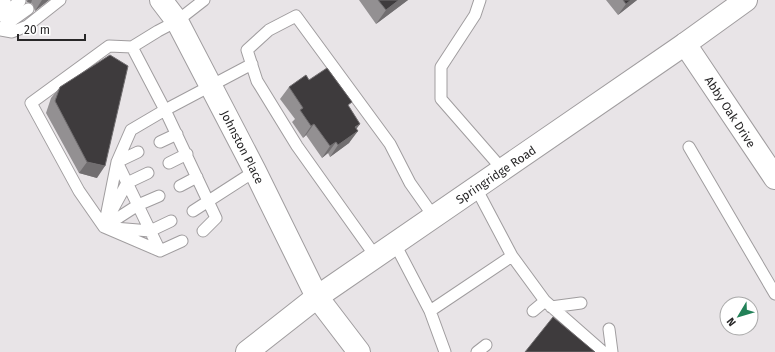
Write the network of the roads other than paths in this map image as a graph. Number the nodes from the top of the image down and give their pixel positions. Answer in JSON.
{"nodes":[{"id":1,"x":5,"y":0,"type":"edge"},
{"id":2,"x":60,"y":0,"type":"edge"},
{"id":3,"x":161,"y":0,"type":"edge"},
{"id":4,"x":204,"y":0,"type":"edge"},
{"id":5,"x":480,"y":0,"type":"edge"},
{"id":6,"x":746,"y":0,"type":"edge"},
{"id":7,"x":0,"y":4,"type":"edge"},
{"id":8,"x":0,"y":16,"type":"edge"},
{"id":9,"x":177,"y":21,"type":"junction"},
{"id":10,"x":0,"y":30,"type":"edge"},
{"id":11,"x":685,"y":44,"type":"junction"},
{"id":12,"x":132,"y":47,"type":"junction"},
{"id":13,"x":252,"y":64,"type":"junction"},
{"id":14,"x":211,"y":86,"type":"junction"},
{"id":15,"x":165,"y":110,"type":"junction"},
{"id":16,"x":177,"y":134,"type":"junction"},
{"id":17,"x":160,"y":142,"type":"dead end"},
{"id":18,"x":689,"y":148,"type":"dead end"},
{"id":19,"x":138,"y":152,"type":"dead end"},
{"id":20,"x":187,"y":154,"type":"junction"},
{"id":21,"x":117,"y":162,"type":"junction"},
{"id":22,"x":169,"y":163,"type":"dead end"},
{"id":23,"x":503,"y":170,"type":"junction"},
{"id":24,"x":255,"y":171,"type":"junction"},
{"id":25,"x":148,"y":173,"type":"dead end"},
{"id":26,"x":197,"y":177,"type":"junction"},
{"id":27,"x":775,"y":178,"type":"edge"},
{"id":28,"x":127,"y":183,"type":"junction"},
{"id":29,"x":180,"y":186,"type":"dead end"},
{"id":30,"x":476,"y":188,"type":"junction"},
{"id":31,"x":159,"y":196,"type":"dead end"},
{"id":32,"x":209,"y":202,"type":"junction"},
{"id":33,"x":138,"y":205,"type":"junction"},
{"id":34,"x":193,"y":211,"type":"dead end"},
{"id":35,"x":434,"y":217,"type":"junction"},
{"id":36,"x":172,"y":221,"type":"dead end"},
{"id":37,"x":104,"y":227,"type":"junction"},
{"id":38,"x":150,"y":231,"type":"junction"},
{"id":39,"x":203,"y":231,"type":"dead end"},
{"id":40,"x":182,"y":241,"type":"dead end"},
{"id":41,"x":395,"y":244,"type":"junction"},
{"id":42,"x":160,"y":251,"type":"junction"},
{"id":43,"x":512,"y":256,"type":"junction"},
{"id":44,"x":376,"y":257,"type":"junction"},
{"id":45,"x":775,"y":294,"type":"edge"},
{"id":46,"x":317,"y":297,"type":"junction"},
{"id":47,"x":581,"y":303,"type":"dead end"},
{"id":48,"x":548,"y":304,"type":"junction"},
{"id":49,"x":430,"y":310,"type":"junction"},
{"id":50,"x":533,"y":311,"type":"dead end"},
{"id":51,"x":609,"y":329,"type":"dead end"},
{"id":52,"x":247,"y":352,"type":"edge"},
{"id":53,"x":359,"y":352,"type":"edge"},
{"id":54,"x":445,"y":352,"type":"edge"},
{"id":55,"x":603,"y":352,"type":"edge"},
{"id":56,"x":612,"y":352,"type":"edge"}],
"edges":[{"from":1,"to":7,"type":"lane"},
{"from":2,"to":10,"type":"lane"},
{"from":3,"to":9,"type":"main road","name":"Johnston Place"},
{"from":4,"to":9,"type":"lane"},
{"from":5,"to":23,"type":"lane"},
{"from":6,"to":11,"type":"main road","name":"Springridge Road"},
{"from":8,"to":10,"type":"lane"},
{"from":9,"to":12,"type":"lane"},
{"from":9,"to":14,"type":"main road","name":"Johnston Place"},
{"from":11,"to":23,"type":"main road","name":"Springridge Road"},
{"from":11,"to":27,"type":"main road","name":"Abby Oak Drive"},
{"from":12,"to":15,"type":"lane"},
{"from":12,"to":37,"type":"lane"},
{"from":13,"to":14,"type":"lane"},
{"from":13,"to":35,"type":"lane"},
{"from":13,"to":44,"type":"lane"},
{"from":14,"to":15,"type":"lane"},
{"from":14,"to":24,"type":"main road","name":"Johnston Place"},
{"from":15,"to":16,"type":"lane"},
{"from":15,"to":21,"type":"lane"},
{"from":16,"to":17,"type":"lane"},
{"from":16,"to":20,"type":"lane"},
{"from":18,"to":45,"type":"lane"},
{"from":19,"to":21,"type":"lane"},
{"from":20,"to":22,"type":"lane"},
{"from":20,"to":26,"type":"lane"},
{"from":21,"to":28,"type":"lane"},
{"from":21,"to":37,"type":"lane"},
{"from":23,"to":30,"type":"main road","name":"Springridge Road"},
{"from":24,"to":32,"type":"lane"},
{"from":24,"to":46,"type":"main road","name":"Johnston Place"},
{"from":25,"to":28,"type":"lane"},
{"from":26,"to":29,"type":"lane"},
{"from":26,"to":32,"type":"lane"},
{"from":28,"to":33,"type":"lane"},
{"from":28,"to":37,"type":"lane"},
{"from":30,"to":35,"type":"main road","name":"Springridge Road"},
{"from":30,"to":43,"type":"lane"},
{"from":31,"to":33,"type":"lane"},
{"from":32,"to":34,"type":"lane"},
{"from":32,"to":39,"type":"lane"},
{"from":33,"to":37,"type":"lane"},
{"from":33,"to":38,"type":"lane"},
{"from":35,"to":41,"type":"main road","name":"Springridge Road"},
{"from":36,"to":38,"type":"lane"},
{"from":37,"to":38,"type":"lane"},
{"from":37,"to":42,"type":"lane"},
{"from":38,"to":42,"type":"lane"},
{"from":40,"to":42,"type":"lane"},
{"from":41,"to":44,"type":"main road","name":"Springridge Road"},
{"from":41,"to":49,"type":"lane"},
{"from":43,"to":48,"type":"lane"},
{"from":43,"to":49,"type":"lane"},
{"from":44,"to":46,"type":"main road","name":"Springridge Road"},
{"from":46,"to":52,"type":"main road","name":"Springridge Road"},
{"from":46,"to":53,"type":"main road","name":"Johnston Place"},
{"from":47,"to":48,"type":"lane"},
{"from":48,"to":50,"type":"lane"},
{"from":48,"to":55,"type":"lane"},
{"from":49,"to":54,"type":"lane"},
{"from":51,"to":56,"type":"lane"}]}
